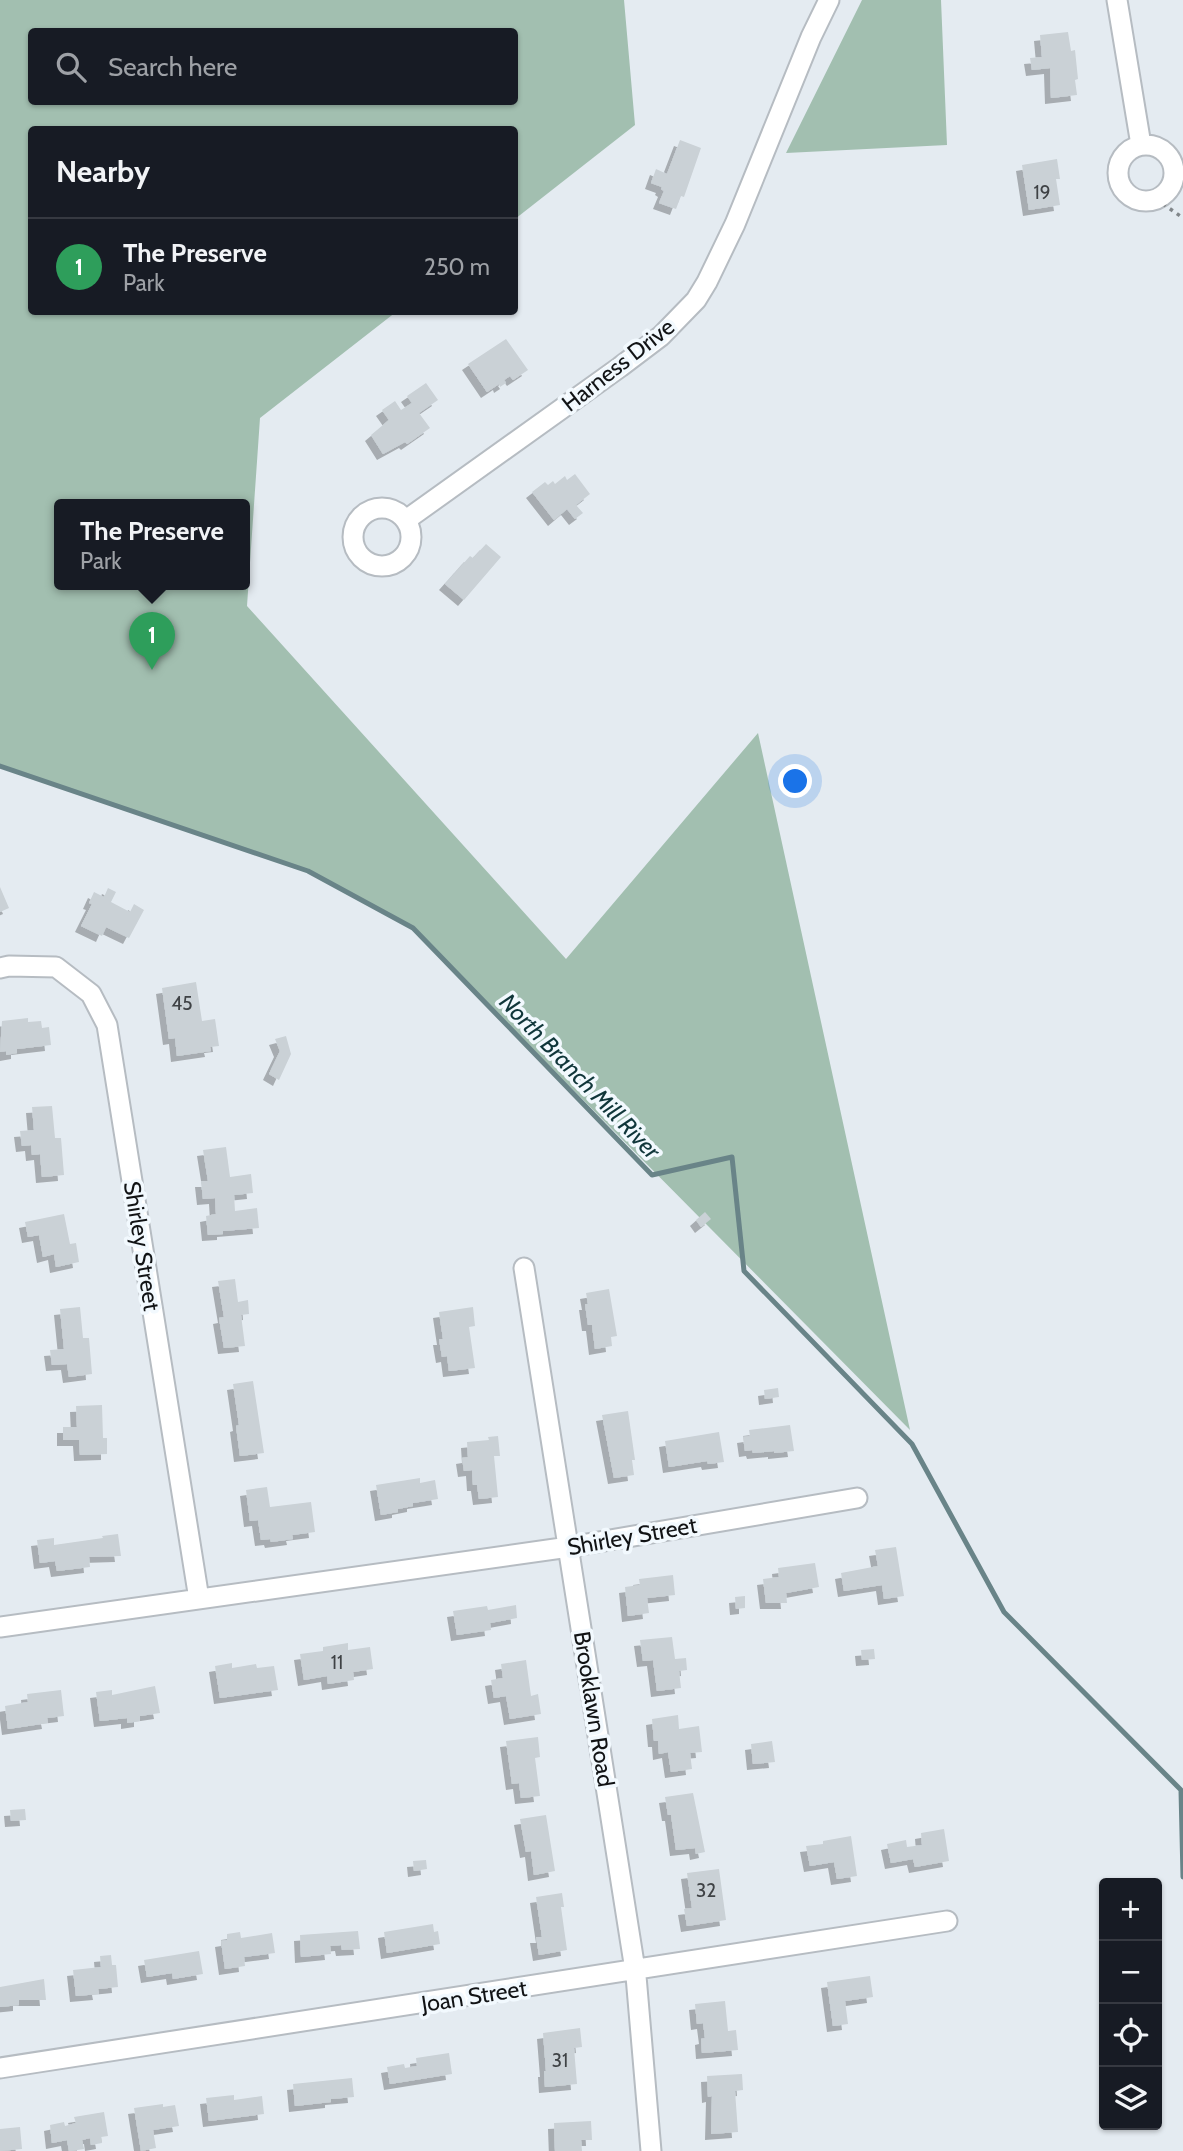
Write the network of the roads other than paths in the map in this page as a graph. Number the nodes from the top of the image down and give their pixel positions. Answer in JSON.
{"nodes":[{"id":1,"x":829,"y":0,"type":"edge"},
{"id":2,"x":1117,"y":0,"type":"edge"},
{"id":3,"x":1141,"y":145,"type":"junction"},
{"id":4,"x":406,"y":520,"type":"dead end"},
{"id":5,"x":0,"y":968,"type":"edge"},
{"id":6,"x":524,"y":1268,"type":"dead end"},
{"id":7,"x":857,"y":1498,"type":"dead end"},
{"id":8,"x":569,"y":1547,"type":"junction"},
{"id":9,"x":198,"y":1599,"type":"junction"},
{"id":10,"x":0,"y":1627,"type":"edge"},
{"id":11,"x":947,"y":1921,"type":"dead end"},
{"id":12,"x":635,"y":1971,"type":"junction"},
{"id":13,"x":0,"y":2068,"type":"edge"},
{"id":14,"x":651,"y":2151,"type":"edge"}],
"edges":[{"from":1,"to":4,"type":"street","name":"Harness Drive"},
{"from":2,"to":3,"type":"street"},
{"from":3,"to":3,"type":"street"},
{"from":5,"to":9,"type":"street","name":"Shirley Street"},
{"from":6,"to":8,"type":"street","name":"Brooklawn Road"},
{"from":7,"to":8,"type":"street","name":"Shirley Street"},
{"from":8,"to":9,"type":"street","name":"Shirley Street"},
{"from":8,"to":12,"type":"street","name":"Brooklawn Road"},
{"from":9,"to":10,"type":"street","name":"Shirley Street"},
{"from":11,"to":12,"type":"street","name":"Joan Street"},
{"from":12,"to":13,"type":"street","name":"Joan Street"},
{"from":12,"to":14,"type":"street","name":"Brooklawn Road"}]}
